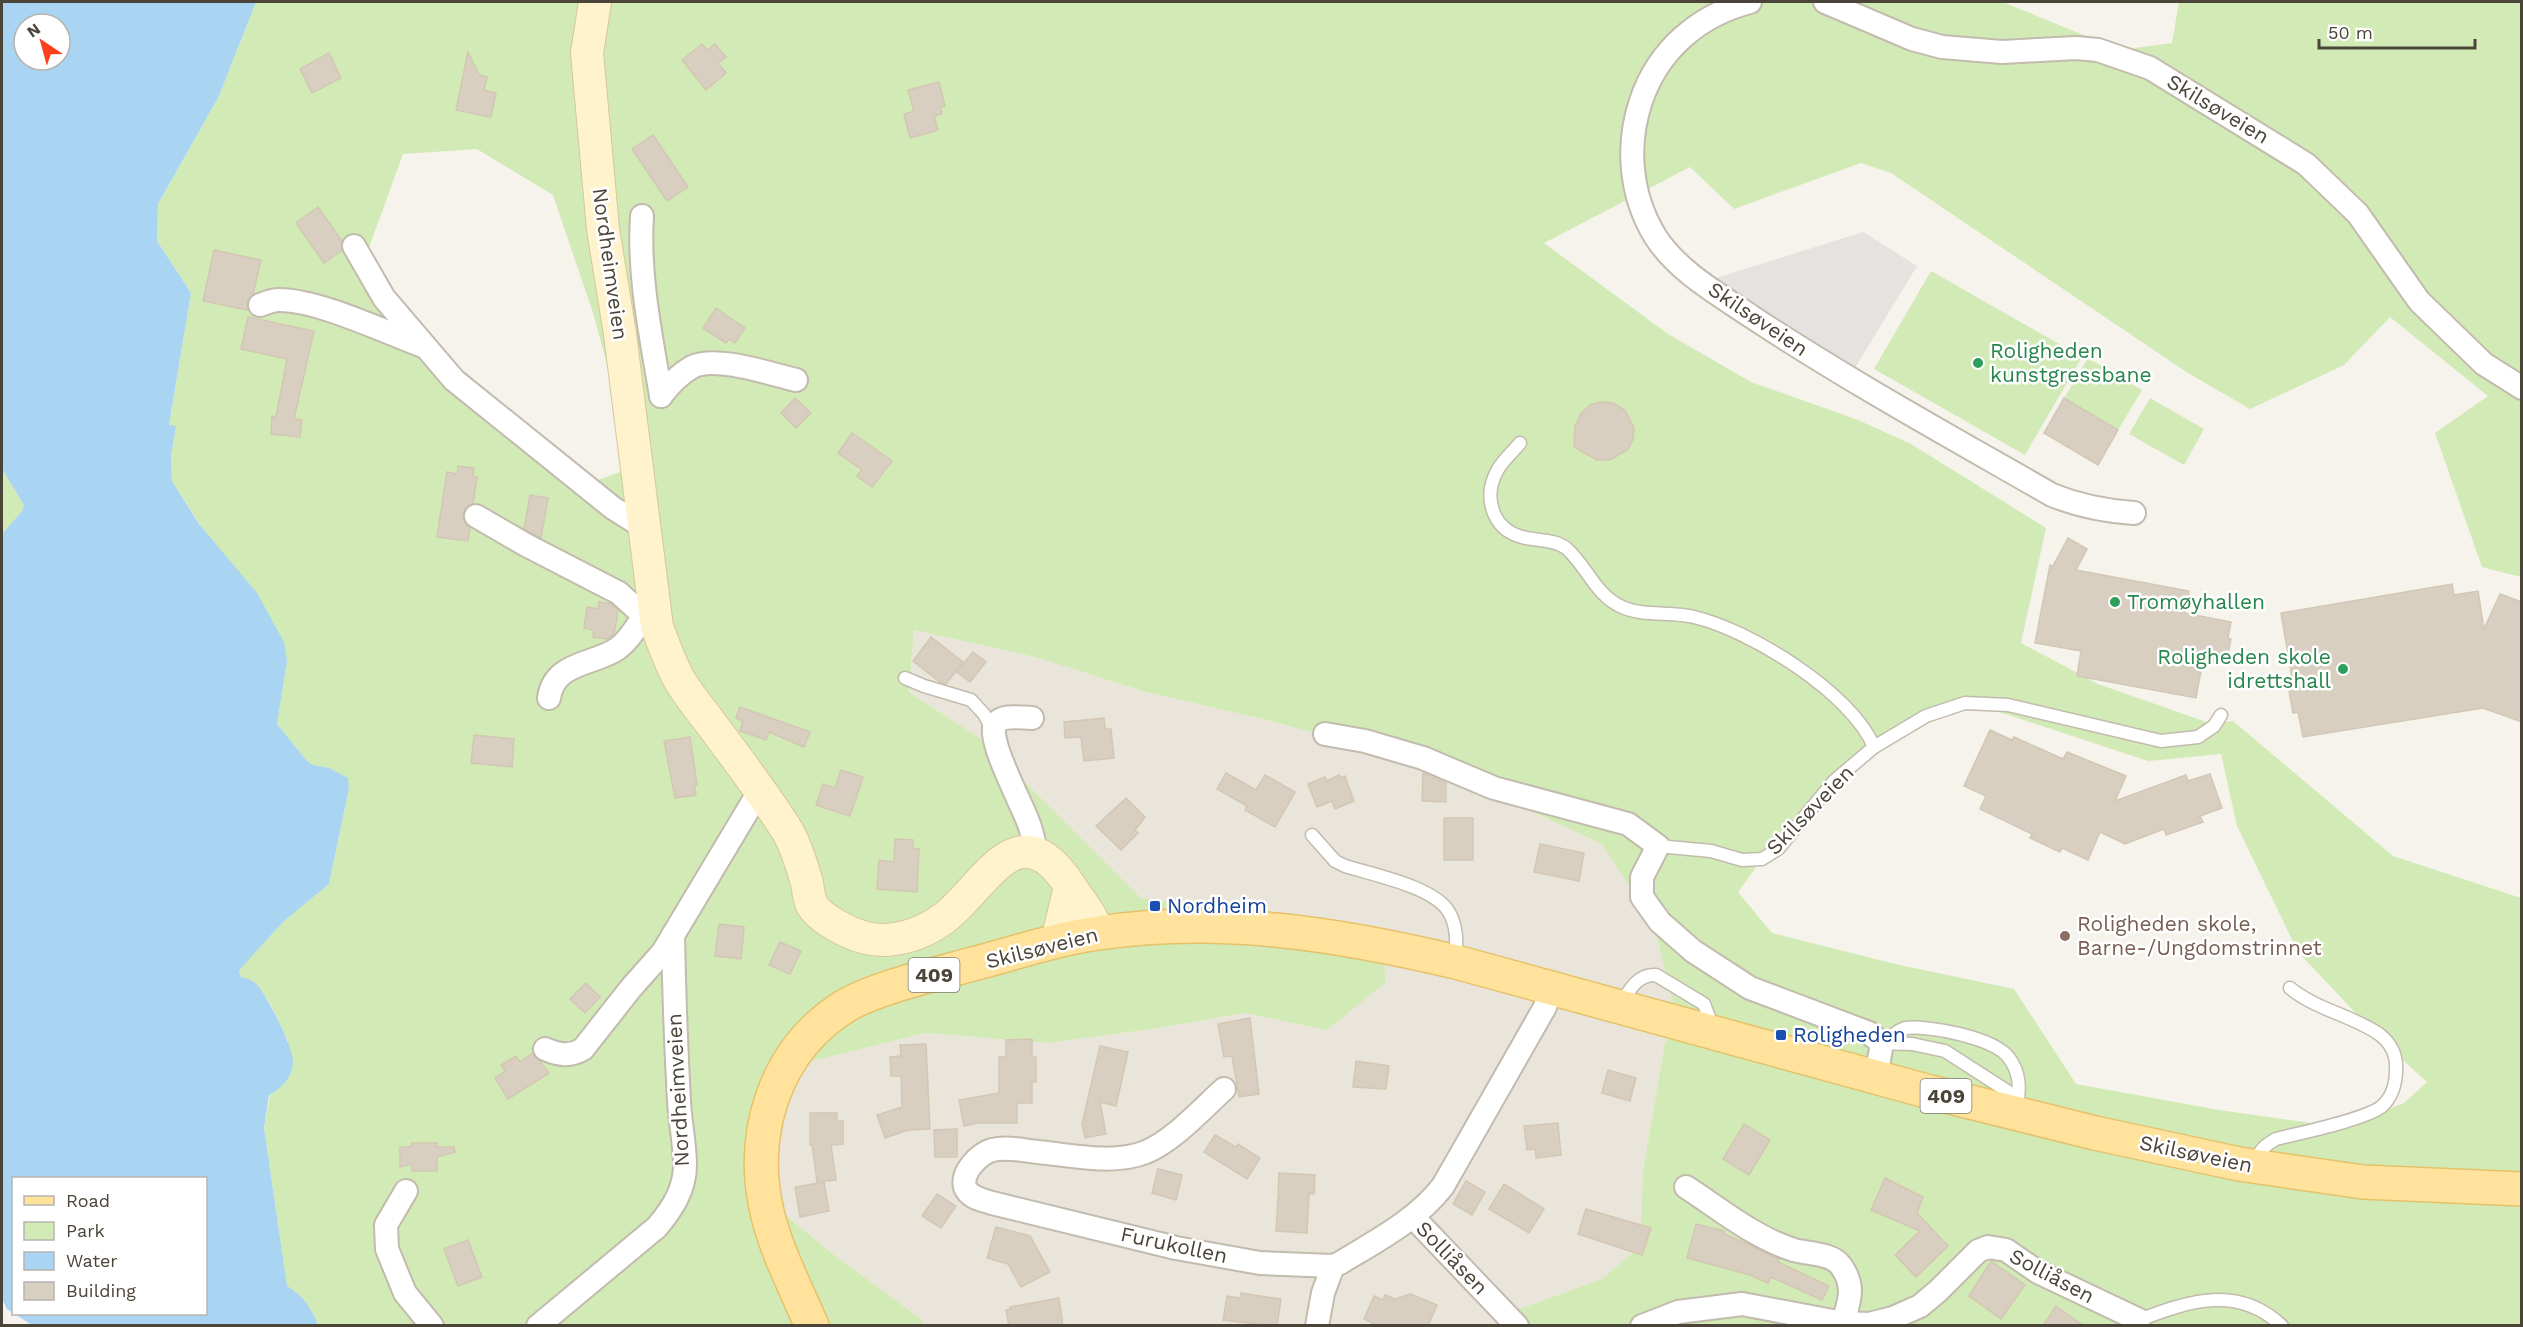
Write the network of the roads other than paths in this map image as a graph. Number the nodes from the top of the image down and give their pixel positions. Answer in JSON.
{"nodes":[{"id":1,"x":595,"y":2,"type":"edge"},
{"id":2,"x":1750,"y":2,"type":"edge"},
{"id":3,"x":1825,"y":2,"type":"edge"},
{"id":4,"x":642,"y":216,"type":"dead end"},
{"id":5,"x":354,"y":246,"type":"dead end"},
{"id":6,"x":260,"y":305,"type":"dead end"},
{"id":7,"x":424,"y":346,"type":"junction"},
{"id":8,"x":796,"y":380,"type":"dead end"},
{"id":9,"x":2522,"y":388,"type":"edge"},
{"id":10,"x":1520,"y":443,"type":"dead end"},
{"id":11,"x":2134,"y":513,"type":"dead end"},
{"id":12,"x":476,"y":516,"type":"dead end"},
{"id":13,"x":644,"y":527,"type":"junction"},
{"id":14,"x":651,"y":621,"type":"junction"},
{"id":15,"x":905,"y":678,"type":"dead end"},
{"id":16,"x":549,"y":698,"type":"dead end"},
{"id":17,"x":2221,"y":715,"type":"dead end"},
{"id":18,"x":1032,"y":718,"type":"dead end"},
{"id":19,"x":993,"y":731,"type":"junction"},
{"id":20,"x":1325,"y":734,"type":"dead end"},
{"id":21,"x":1874,"y":747,"type":"junction"},
{"id":22,"x":760,"y":790,"type":"junction"},
{"id":23,"x":1312,"y":836,"type":"dead end"},
{"id":24,"x":1658,"y":846,"type":"junction"},
{"id":25,"x":1035,"y":854,"type":"junction"},
{"id":26,"x":1070,"y":887,"type":"junction"},
{"id":27,"x":1098,"y":933,"type":"junction"},
{"id":28,"x":673,"y":935,"type":"junction"},
{"id":29,"x":1057,"y":941,"type":"junction"},
{"id":30,"x":1456,"y":962,"type":"junction"},
{"id":31,"x":1551,"y":987,"type":"junction"},
{"id":32,"x":2290,"y":988,"type":"dead end"},
{"id":33,"x":1882,"y":1043,"type":"junction"},
{"id":34,"x":545,"y":1049,"type":"dead end"},
{"id":35,"x":1876,"y":1077,"type":"junction"},
{"id":36,"x":1224,"y":1089,"type":"dead end"},
{"id":37,"x":2017,"y":1106,"type":"junction"},
{"id":38,"x":2254,"y":1166,"type":"junction"},
{"id":39,"x":1686,"y":1187,"type":"dead end"},
{"id":40,"x":2522,"y":1189,"type":"edge"},
{"id":41,"x":406,"y":1191,"type":"dead end"},
{"id":42,"x":1413,"y":1217,"type":"junction"},
{"id":43,"x":1333,"y":1266,"type":"junction"},
{"id":44,"x":2139,"y":1320,"type":"joint"},
{"id":45,"x":1843,"y":1323,"type":"junction"},
{"id":46,"x":432,"y":1326,"type":"edge"},
{"id":47,"x":538,"y":1326,"type":"edge"},
{"id":48,"x":812,"y":1326,"type":"edge"},
{"id":49,"x":1317,"y":1326,"type":"edge"},
{"id":50,"x":1517,"y":1326,"type":"edge"},
{"id":51,"x":1642,"y":1326,"type":"edge"},
{"id":52,"x":2282,"y":1326,"type":"edge"}],
"edges":[{"from":1,"to":13,"type":"main road","name":"Nordheimveien"},
{"from":2,"to":11,"type":"street","name":"Skilsøveien"},
{"from":3,"to":9,"type":"street","name":"Skilsøveien"},
{"from":4,"to":8,"type":"street"},
{"from":5,"to":7,"type":"street"},
{"from":6,"to":7,"type":"street"},
{"from":7,"to":13,"type":"street"},
{"from":10,"to":21,"type":"lane"},
{"from":12,"to":14,"type":"street"},
{"from":13,"to":14,"type":"main road","name":"Nordheimveien"},
{"from":14,"to":16,"type":"street"},
{"from":14,"to":22,"type":"main road","name":"Nordheimveien"},
{"from":15,"to":19,"type":"lane"},
{"from":17,"to":21,"type":"lane","name":"Skilsøveien"},
{"from":18,"to":19,"type":"street"},
{"from":19,"to":25,"type":"street"},
{"from":20,"to":24,"type":"street"},
{"from":21,"to":24,"type":"lane","name":"Skilsøveien"},
{"from":22,"to":25,"type":"main road","name":"Nordheimveien"},
{"from":22,"to":28,"type":"street"},
{"from":23,"to":30,"type":"lane"},
{"from":24,"to":33,"type":"street"},
{"from":25,"to":26,"type":"main road"},
{"from":26,"to":27,"type":"main road"},
{"from":26,"to":29,"type":"main road"},
{"from":27,"to":29,"type":"main road","name":"Skilsøveien","number":"409"},
{"from":27,"to":30,"type":"main road","name":"Skilsøveien","number":"409"},
{"from":28,"to":34,"type":"street"},
{"from":28,"to":47,"type":"street","name":"Nordheimveien"},
{"from":29,"to":48,"type":"main road","name":"Skilsøveien","number":"409"},
{"from":30,"to":31,"type":"main road","name":"Skilsøveien","number":"409"},
{"from":31,"to":35,"type":"main road","name":"Skilsøveien","number":"409"},
{"from":31,"to":42,"type":"street"},
{"from":32,"to":38,"type":"lane"},
{"from":33,"to":35,"type":"street"},
{"from":33,"to":37,"type":"lane"},
{"from":33,"to":37,"type":"lane"},
{"from":35,"to":37,"type":"main road","name":"Skilsøveien","number":"409"},
{"from":36,"to":43,"type":"street","name":"Furukollen"},
{"from":37,"to":38,"type":"main road","name":"Skilsøveien","number":"409"},
{"from":38,"to":40,"type":"main road","name":"Skilsøveien","number":"409"},
{"from":39,"to":45,"type":"street"},
{"from":41,"to":46,"type":"street"},
{"from":42,"to":43,"type":"street"},
{"from":42,"to":50,"type":"street","name":"Solliåsen"},
{"from":43,"to":49,"type":"street"},
{"from":44,"to":45,"type":"street","name":"Solliåsen"},
{"from":44,"to":52,"type":"lane"},
{"from":45,"to":51,"type":"street","name":"Solliåsen"}]}
